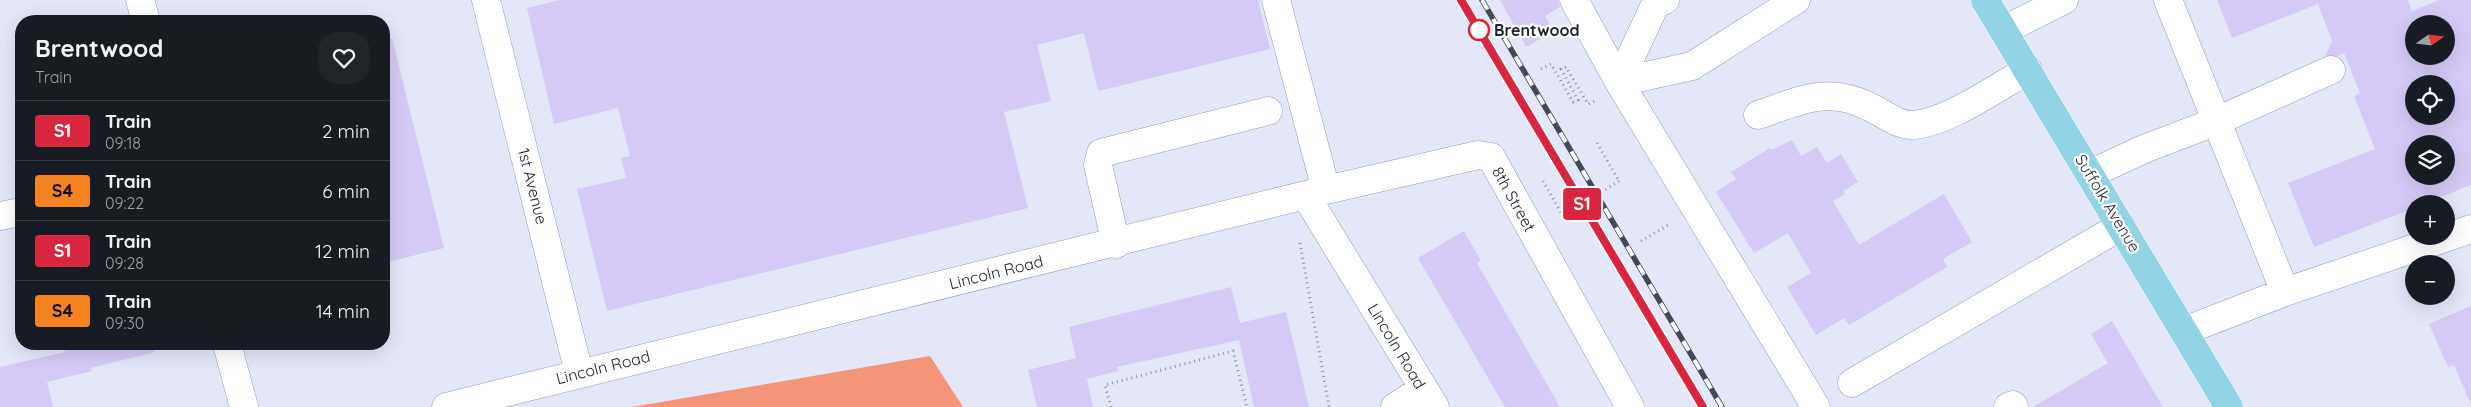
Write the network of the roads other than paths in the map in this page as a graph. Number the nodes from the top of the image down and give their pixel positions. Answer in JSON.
{"nodes":[{"id":1,"x":140,"y":0,"type":"edge"},
{"id":2,"x":1276,"y":0,"type":"edge"},
{"id":3,"x":1574,"y":0,"type":"edge"},
{"id":4,"x":1665,"y":0,"type":"edge"},
{"id":5,"x":1796,"y":0,"type":"edge"},
{"id":6,"x":1985,"y":0,"type":"edge"},
{"id":7,"x":2064,"y":0,"type":"edge"},
{"id":8,"x":2168,"y":0,"type":"edge"},
{"id":9,"x":493,"y":2,"type":"edge"},
{"id":10,"x":144,"y":15,"type":"edge"},
{"id":11,"x":2004,"y":30,"type":"junction"},
{"id":12,"x":2028,"y":70,"type":"junction"},
{"id":13,"x":2331,"y":70,"type":"dead end"},
{"id":14,"x":1619,"y":82,"type":"junction"},
{"id":15,"x":1268,"y":110,"type":"dead end"},
{"id":16,"x":1758,"y":116,"type":"dead end"},
{"id":17,"x":2217,"y":121,"type":"junction"},
{"id":18,"x":2090,"y":174,"type":"junction"},
{"id":19,"x":1316,"y":193,"type":"junction"},
{"id":20,"x":15,"y":213,"type":"edge"},
{"id":21,"x":0,"y":216,"type":"edge"},
{"id":22,"x":2121,"y":226,"type":"junction"},
{"id":23,"x":2471,"y":229,"type":"edge"},
{"id":24,"x":1116,"y":244,"type":"junction"},
{"id":25,"x":2285,"y":292,"type":"junction"},
{"id":26,"x":2184,"y":331,"type":"junction"},
{"id":27,"x":229,"y":350,"type":"edge"},
{"id":28,"x":580,"y":373,"type":"junction"},
{"id":29,"x":1852,"y":383,"type":"dead end"},
{"id":30,"x":1429,"y":398,"type":"edge"},
{"id":31,"x":459,"y":405,"type":"edge"},
{"id":32,"x":244,"y":407,"type":"edge"},
{"id":33,"x":1395,"y":407,"type":"edge"},
{"id":34,"x":1630,"y":407,"type":"edge"},
{"id":35,"x":1816,"y":407,"type":"edge"},
{"id":36,"x":2008,"y":407,"type":"edge"},
{"id":37,"x":2014,"y":407,"type":"edge"},
{"id":38,"x":2229,"y":407,"type":"edge"}],
"edges":[{"from":1,"to":10,"type":"street"},
{"from":2,"to":19,"type":"street"},
{"from":3,"to":14,"type":"street"},
{"from":4,"to":14,"type":"street"},
{"from":5,"to":14,"type":"street"},
{"from":6,"to":11,"type":"main road","name":"Suffolk Avenue"},
{"from":7,"to":11,"type":"street"},
{"from":8,"to":17,"type":"street"},
{"from":9,"to":28,"type":"street","name":"1st Avenue"},
{"from":11,"to":12,"type":"main road","name":"Suffolk Avenue"},
{"from":12,"to":16,"type":"street"},
{"from":12,"to":18,"type":"main road","name":"Suffolk Avenue"},
{"from":13,"to":17,"type":"street"},
{"from":14,"to":35,"type":"street"},
{"from":15,"to":24,"type":"street"},
{"from":17,"to":18,"type":"street"},
{"from":17,"to":25,"type":"street"},
{"from":18,"to":22,"type":"main road","name":"Suffolk Avenue"},
{"from":19,"to":24,"type":"street","name":"Lincoln Road"},
{"from":19,"to":30,"type":"street","name":"Lincoln Road"},
{"from":19,"to":34,"type":"street","name":"8th Street"},
{"from":20,"to":21,"type":"street"},
{"from":22,"to":26,"type":"main road","name":"Suffolk Avenue"},
{"from":22,"to":29,"type":"street"},
{"from":23,"to":25,"type":"street"},
{"from":24,"to":28,"type":"street","name":"Lincoln Road"},
{"from":25,"to":26,"type":"street"},
{"from":26,"to":38,"type":"main road","name":"Suffolk Avenue"},
{"from":27,"to":32,"type":"street"},
{"from":28,"to":31,"type":"street","name":"Lincoln Road"},
{"from":30,"to":33,"type":"street"},
{"from":36,"to":37,"type":"street"}]}
